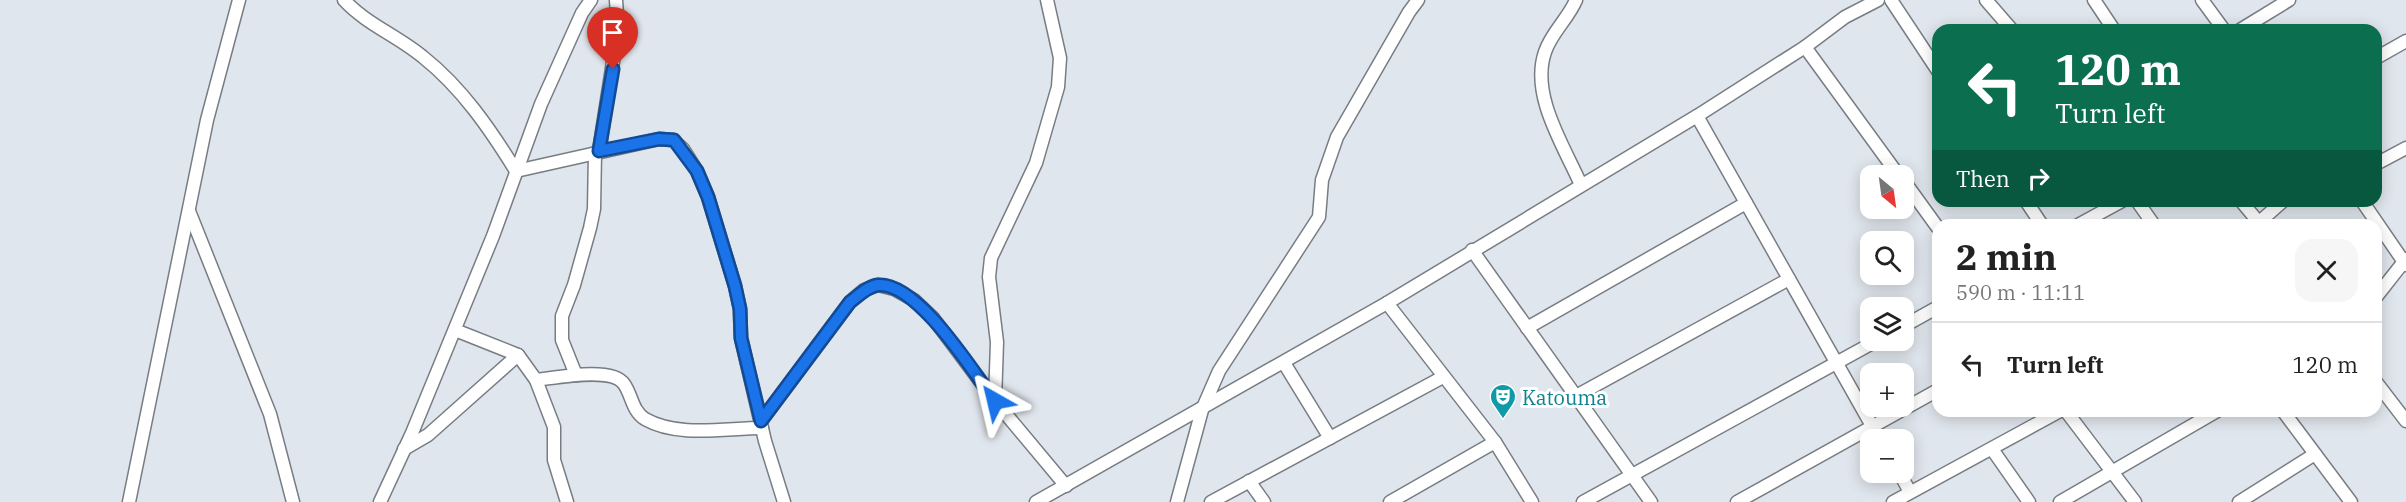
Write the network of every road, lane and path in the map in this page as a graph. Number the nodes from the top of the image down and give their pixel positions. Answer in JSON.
{"nodes":[{"id":1,"x":239,"y":0,"type":"edge"},
{"id":2,"x":344,"y":0,"type":"edge"},
{"id":3,"x":591,"y":0,"type":"edge"},
{"id":4,"x":616,"y":0,"type":"edge"},
{"id":5,"x":1047,"y":0,"type":"edge"},
{"id":6,"x":1418,"y":0,"type":"edge"},
{"id":7,"x":1576,"y":0,"type":"edge"},
{"id":8,"x":1878,"y":0,"type":"edge"},
{"id":9,"x":1891,"y":0,"type":"edge"},
{"id":10,"x":1986,"y":0,"type":"edge"},
{"id":11,"x":2094,"y":0,"type":"edge"},
{"id":12,"x":2202,"y":0,"type":"edge"},
{"id":13,"x":2289,"y":0,"type":"edge"},
{"id":14,"x":2007,"y":24,"type":"edge"},
{"id":15,"x":2111,"y":24,"type":"edge"},
{"id":16,"x":2220,"y":24,"type":"edge"},
{"id":17,"x":2250,"y":24,"type":"edge"},
{"id":18,"x":2406,"y":41,"type":"edge"},
{"id":19,"x":1805,"y":47,"type":"junction"},
{"id":20,"x":2382,"y":55,"type":"edge"},
{"id":21,"x":1932,"y":62,"type":"edge"},
{"id":22,"x":1697,"y":116,"type":"junction"},
{"id":23,"x":2406,"y":148,"type":"edge"},
{"id":24,"x":597,"y":152,"type":"junction"},
{"id":25,"x":2382,"y":161,"type":"edge"},
{"id":26,"x":1891,"y":165,"type":"edge"},
{"id":27,"x":516,"y":171,"type":"junction"},
{"id":28,"x":1581,"y":185,"type":"junction"},
{"id":29,"x":1914,"y":195,"type":"edge"},
{"id":30,"x":1746,"y":203,"type":"junction"},
{"id":31,"x":2110,"y":207,"type":"edge"},
{"id":32,"x":2246,"y":207,"type":"edge"},
{"id":33,"x":2277,"y":207,"type":"edge"},
{"id":34,"x":189,"y":211,"type":"junction"},
{"id":35,"x":2089,"y":219,"type":"edge"},
{"id":36,"x":2255,"y":219,"type":"edge"},
{"id":37,"x":2264,"y":219,"type":"edge"},
{"id":38,"x":1932,"y":220,"type":"edge"},
{"id":39,"x":2382,"y":229,"type":"edge"},
{"id":40,"x":1472,"y":250,"type":"junction"},
{"id":41,"x":2405,"y":262,"type":"edge"},
{"id":42,"x":1789,"y":279,"type":"junction"},
{"id":43,"x":2382,"y":290,"type":"edge"},
{"id":44,"x":1387,"y":303,"type":"junction"},
{"id":45,"x":1932,"y":310,"type":"edge"},
{"id":46,"x":1914,"y":320,"type":"edge"},
{"id":47,"x":1527,"y":328,"type":"junction"},
{"id":48,"x":455,"y":330,"type":"junction"},
{"id":49,"x":1860,"y":351,"type":"edge"},
{"id":50,"x":518,"y":355,"type":"junction"},
{"id":51,"x":1284,"y":363,"type":"junction"},
{"id":52,"x":1836,"y":365,"type":"junction"},
{"id":53,"x":576,"y":375,"type":"junction"},
{"id":54,"x":1443,"y":377,"type":"junction"},
{"id":55,"x":536,"y":380,"type":"junction"},
{"id":56,"x":2382,"y":390,"type":"edge"},
{"id":57,"x":1932,"y":393,"type":"edge"},
{"id":58,"x":1576,"y":396,"type":"junction"},
{"id":59,"x":995,"y":401,"type":"junction"},
{"id":60,"x":1202,"y":410,"type":"junction"},
{"id":61,"x":2049,"y":417,"type":"edge"},
{"id":62,"x":2071,"y":417,"type":"edge"},
{"id":63,"x":2207,"y":417,"type":"edge"},
{"id":64,"x":2287,"y":417,"type":"edge"},
{"id":65,"x":2406,"y":421,"type":"edge"},
{"id":66,"x":762,"y":424,"type":"junction"},
{"id":67,"x":1872,"y":425,"type":"junction"},
{"id":68,"x":1874,"y":429,"type":"edge"},
{"id":69,"x":1330,"y":438,"type":"junction"},
{"id":70,"x":1495,"y":442,"type":"junction"},
{"id":71,"x":404,"y":449,"type":"junction"},
{"id":72,"x":1992,"y":449,"type":"junction"},
{"id":73,"x":2315,"y":454,"type":"junction"},
{"id":74,"x":2112,"y":472,"type":"junction"},
{"id":75,"x":1631,"y":475,"type":"junction"},
{"id":76,"x":1249,"y":482,"type":"junction"},
{"id":77,"x":1906,"y":483,"type":"edge"},
{"id":78,"x":1066,"y":486,"type":"junction"},
{"id":79,"x":1911,"y":492,"type":"junction"},
{"id":80,"x":2243,"y":501,"type":"edge"},
{"id":81,"x":129,"y":502,"type":"edge"},
{"id":82,"x":293,"y":502,"type":"edge"},
{"id":83,"x":380,"y":502,"type":"edge"},
{"id":84,"x":567,"y":502,"type":"edge"},
{"id":85,"x":784,"y":502,"type":"edge"},
{"id":86,"x":1036,"y":502,"type":"edge"},
{"id":87,"x":1177,"y":502,"type":"edge"},
{"id":88,"x":1211,"y":502,"type":"edge"},
{"id":89,"x":1264,"y":502,"type":"edge"},
{"id":90,"x":1390,"y":502,"type":"edge"},
{"id":91,"x":1532,"y":502,"type":"edge"},
{"id":92,"x":1583,"y":502,"type":"edge"},
{"id":93,"x":1651,"y":502,"type":"edge"},
{"id":94,"x":1737,"y":502,"type":"edge"},
{"id":95,"x":1893,"y":502,"type":"edge"},
{"id":96,"x":2029,"y":502,"type":"edge"},
{"id":97,"x":2060,"y":502,"type":"edge"},
{"id":98,"x":2134,"y":502,"type":"edge"},
{"id":99,"x":2351,"y":502,"type":"edge"}],
"edges":[{"from":1,"to":34,"type":"street"},
{"from":2,"to":27,"type":"street"},
{"from":3,"to":27,"type":"street"},
{"from":4,"to":24,"type":"street"},
{"from":5,"to":59,"type":"street"},
{"from":6,"to":60,"type":"street"},
{"from":7,"to":28,"type":"street"},
{"from":8,"to":19,"type":"street"},
{"from":9,"to":21,"type":"street"},
{"from":10,"to":14,"type":"street"},
{"from":11,"to":15,"type":"street"},
{"from":12,"to":16,"type":"street"},
{"from":13,"to":17,"type":"street"},
{"from":18,"to":20,"type":"street"},
{"from":19,"to":22,"type":"street"},
{"from":19,"to":26,"type":"street"},
{"from":22,"to":28,"type":"street"},
{"from":22,"to":30,"type":"street"},
{"from":23,"to":25,"type":"street"},
{"from":24,"to":27,"type":"street"},
{"from":24,"to":53,"type":"street"},
{"from":24,"to":66,"type":"street"},
{"from":27,"to":48,"type":"street"},
{"from":28,"to":40,"type":"street"},
{"from":29,"to":38,"type":"street"},
{"from":30,"to":42,"type":"street"},
{"from":30,"to":47,"type":"street"},
{"from":31,"to":35,"type":"street"},
{"from":32,"to":36,"type":"street"},
{"from":33,"to":37,"type":"street"},
{"from":34,"to":81,"type":"street"},
{"from":34,"to":82,"type":"street"},
{"from":39,"to":41,"type":"street"},
{"from":40,"to":44,"type":"street"},
{"from":40,"to":47,"type":"street"},
{"from":41,"to":43,"type":"street"},
{"from":42,"to":52,"type":"street"},
{"from":42,"to":58,"type":"street"},
{"from":44,"to":51,"type":"street"},
{"from":44,"to":54,"type":"street"},
{"from":45,"to":46,"type":"street"},
{"from":47,"to":58,"type":"street"},
{"from":48,"to":50,"type":"street"},
{"from":48,"to":71,"type":"street"},
{"from":49,"to":52,"type":"street"},
{"from":50,"to":55,"type":"street"},
{"from":50,"to":71,"type":"street"},
{"from":51,"to":60,"type":"street"},
{"from":51,"to":69,"type":"street"},
{"from":52,"to":67,"type":"street"},
{"from":52,"to":75,"type":"street"},
{"from":53,"to":55,"type":"street"},
{"from":53,"to":66,"type":"street"},
{"from":54,"to":69,"type":"street"},
{"from":54,"to":70,"type":"street"},
{"from":55,"to":84,"type":"street"},
{"from":56,"to":65,"type":"street"},
{"from":57,"to":67,"type":"street"},
{"from":58,"to":75,"type":"street"},
{"from":59,"to":66,"type":"street"},
{"from":59,"to":78,"type":"street"},
{"from":60,"to":78,"type":"street"},
{"from":60,"to":87,"type":"street"},
{"from":61,"to":72,"type":"street"},
{"from":62,"to":74,"type":"street"},
{"from":63,"to":74,"type":"street"},
{"from":64,"to":73,"type":"street"},
{"from":66,"to":85,"type":"street"},
{"from":67,"to":68,"type":"street"},
{"from":67,"to":94,"type":"street"},
{"from":69,"to":76,"type":"street"},
{"from":70,"to":90,"type":"street"},
{"from":70,"to":91,"type":"street"},
{"from":71,"to":83,"type":"street"},
{"from":72,"to":79,"type":"street"},
{"from":72,"to":96,"type":"street"},
{"from":73,"to":80,"type":"street"},
{"from":73,"to":99,"type":"street"},
{"from":74,"to":97,"type":"street"},
{"from":74,"to":98,"type":"street"},
{"from":75,"to":92,"type":"street"},
{"from":75,"to":93,"type":"street"},
{"from":76,"to":88,"type":"street"},
{"from":76,"to":89,"type":"street"},
{"from":77,"to":79,"type":"street"},
{"from":78,"to":86,"type":"street"},
{"from":79,"to":95,"type":"street"}]}
